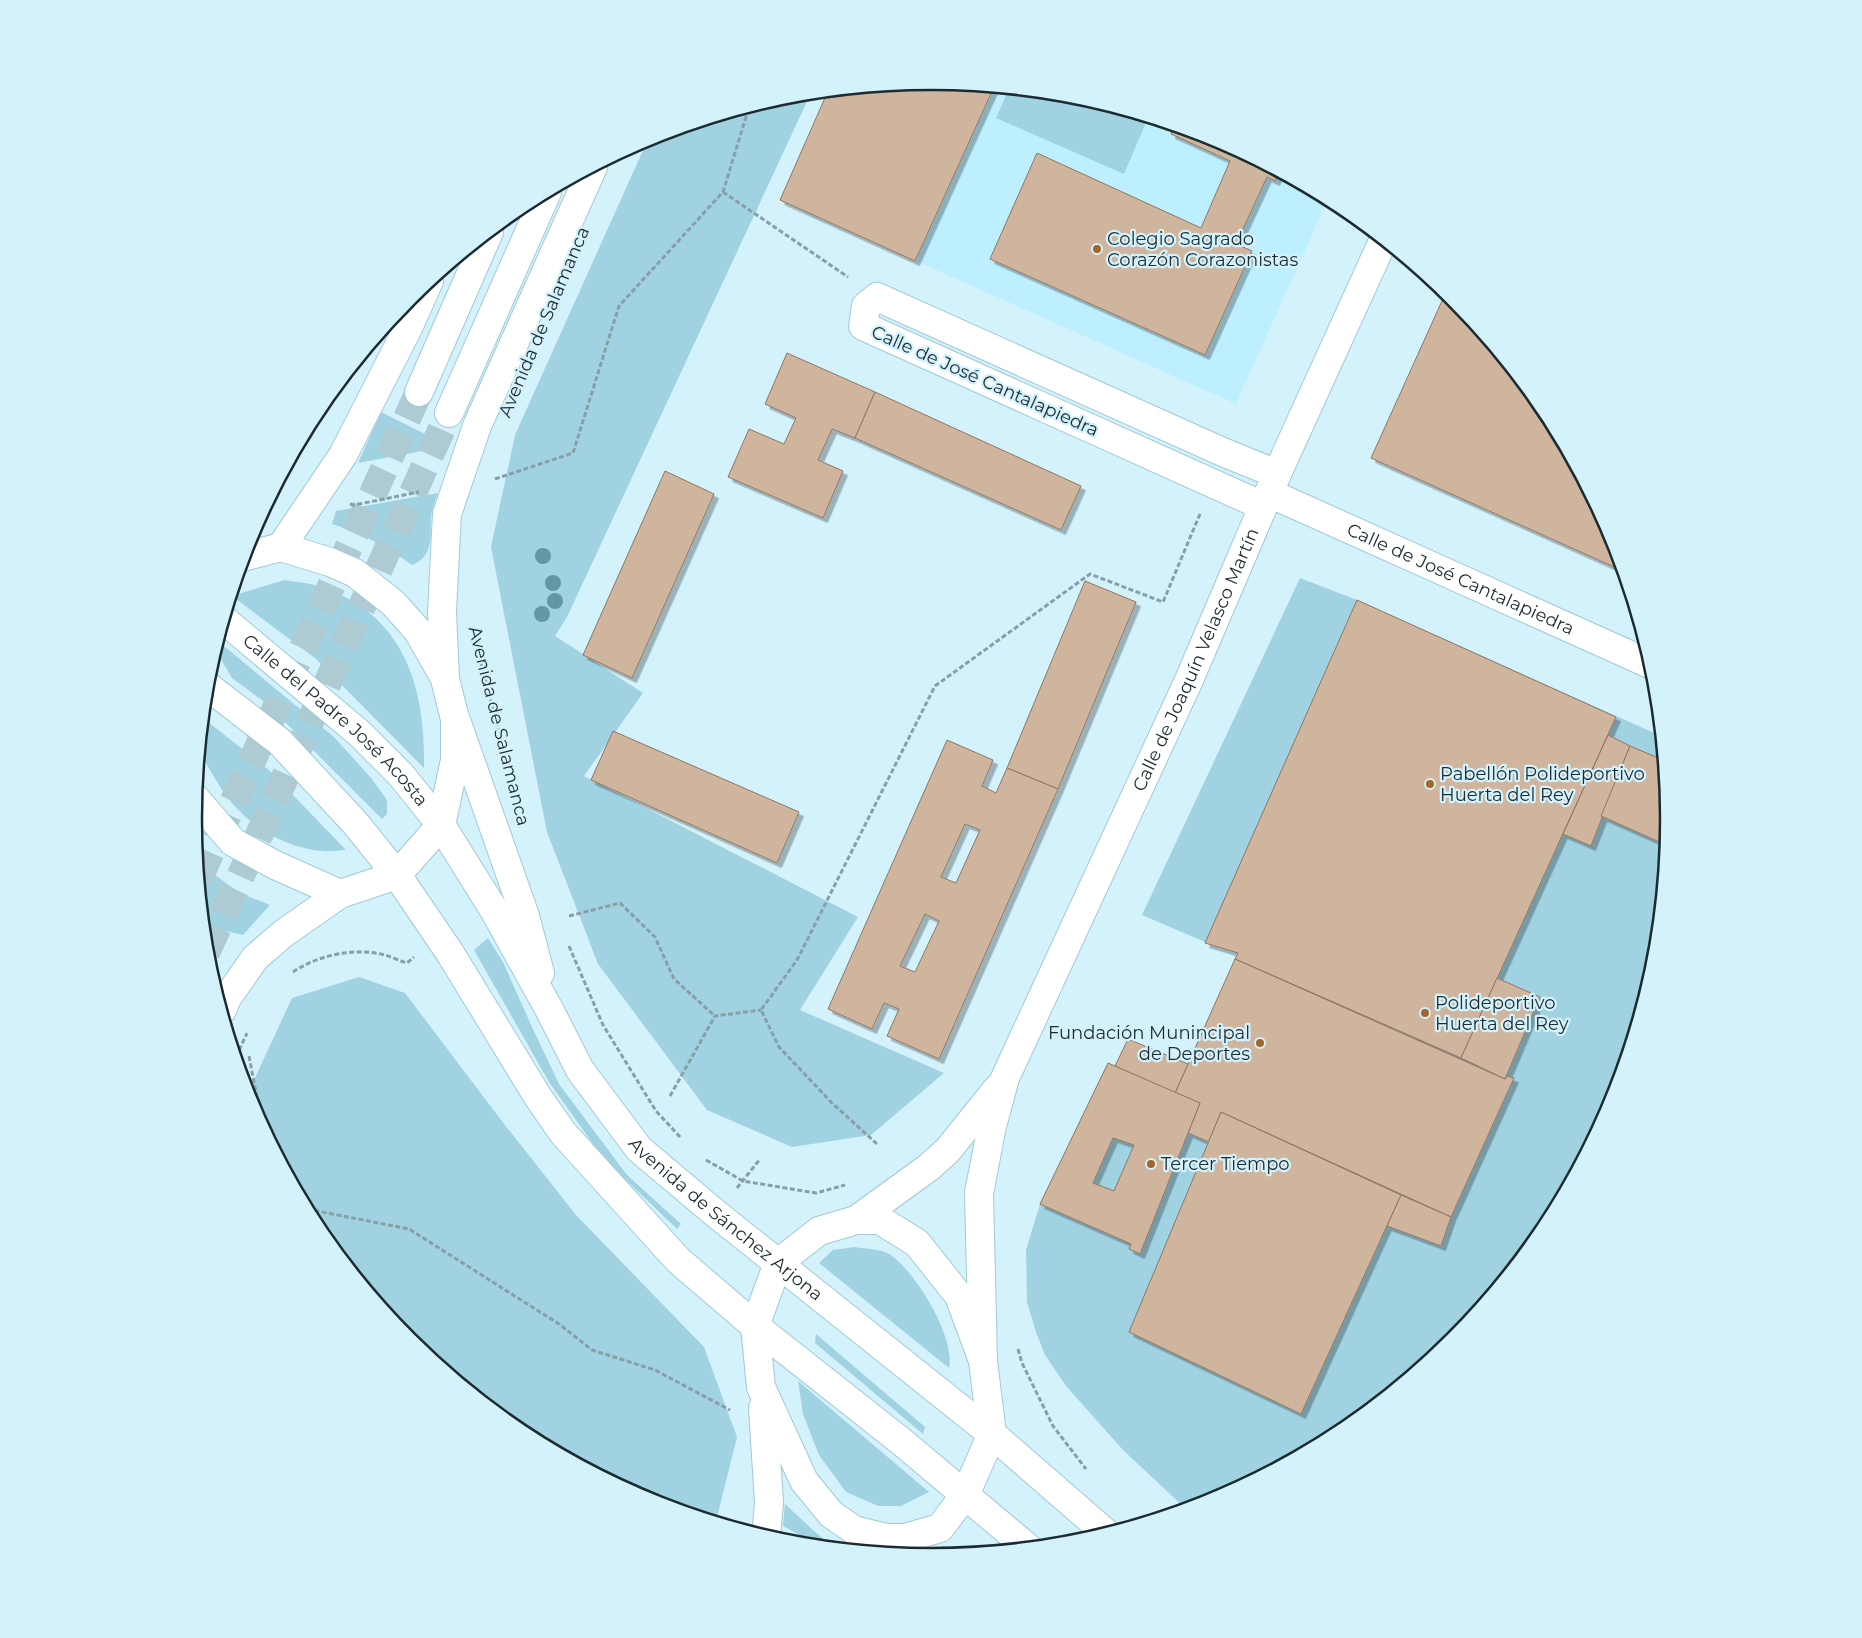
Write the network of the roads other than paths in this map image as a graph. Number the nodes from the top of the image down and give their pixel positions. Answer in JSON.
{"nodes":[{"id":1,"x":589,"y":176,"type":"edge"},
{"id":2,"x":542,"y":203,"type":"edge"},
{"id":3,"x":484,"y":243,"type":"edge"},
{"id":4,"x":1381,"y":246,"type":"edge"},
{"id":5,"x":421,"y":299,"type":"edge"},
{"id":6,"x":419,"y":392,"type":"tunnel mouth"},
{"id":7,"x":449,"y":413,"type":"tunnel mouth"},
{"id":8,"x":1270,"y":491,"type":"junction"},
{"id":9,"x":281,"y":547,"type":"junction"},
{"id":10,"x":252,"y":555,"type":"edge"},
{"id":11,"x":229,"y":624,"type":"edge"},
{"id":12,"x":1642,"y":661,"type":"edge"},
{"id":13,"x":444,"y":679,"type":"junction"},
{"id":14,"x":214,"y":691,"type":"edge"},
{"id":15,"x":455,"y":719,"type":"junction"},
{"id":16,"x":203,"y":807,"type":"edge"},
{"id":17,"x":441,"y":825,"type":"junction"},
{"id":18,"x":397,"y":875,"type":"junction"},
{"id":19,"x":340,"y":894,"type":"junction"},
{"id":20,"x":226,"y":1002,"type":"edge"},
{"id":21,"x":549,"y":1009,"type":"junction"},
{"id":22,"x":1005,"y":1078,"type":"junction"},
{"id":23,"x":856,"y":1220,"type":"junction"},
{"id":24,"x":778,"y":1263,"type":"junction"},
{"id":25,"x":755,"y":1326,"type":"junction"},
{"id":26,"x":983,"y":1361,"type":"junction"},
{"id":27,"x":762,"y":1387,"type":"junction"},
{"id":28,"x":992,"y":1434,"type":"junction"},
{"id":29,"x":965,"y":1495,"type":"junction"},
{"id":30,"x":1100,"y":1528,"type":"edge"},
{"id":31,"x":767,"y":1529,"type":"edge"},
{"id":32,"x":1021,"y":1542,"type":"edge"},
{"id":33,"x":876,"y":1544,"type":"edge"}],
"edges":[{"from":1,"to":13,"type":"main road"},
{"from":2,"to":7,"type":"main road"},
{"from":3,"to":6,"type":"main road"},
{"from":4,"to":8,"type":"main road","name":"Calle de Joaquín Velasco Martín"},
{"from":5,"to":9,"type":"main road"},
{"from":8,"to":8,"type":"main road","name":"Calle de José Cantalapiedra"},
{"from":8,"to":12,"type":"main road","name":"Calle de José Cantalapiedra"},
{"from":8,"to":22,"type":"main road","name":"Calle de Joaquín Velasco Martín"},
{"from":9,"to":10,"type":"main road"},
{"from":9,"to":13,"type":"main road"},
{"from":11,"to":17,"type":"main road","name":"Calle del Padre José Acosta"},
{"from":13,"to":15,"type":"main road"},
{"from":14,"to":18,"type":"main road"},
{"from":15,"to":17,"type":"main road"},
{"from":15,"to":21,"type":"main road"},
{"from":16,"to":19,"type":"main road"},
{"from":17,"to":18,"type":"main road"},
{"from":17,"to":21,"type":"main road","name":"Avenida de Sánchez Arjona"},
{"from":18,"to":19,"type":"main road"},
{"from":18,"to":25,"type":"main road"},
{"from":19,"to":20,"type":"main road"},
{"from":21,"to":24,"type":"main road","name":"Avenida de Sánchez Arjona"},
{"from":22,"to":23,"type":"main road","name":"Calle de Joaquín Velasco Martín"},
{"from":22,"to":26,"type":"main road","name":"Calle de Joaquín Velasco Martín"},
{"from":23,"to":24,"type":"main road"},
{"from":23,"to":26,"type":"main road"},
{"from":24,"to":25,"type":"main road"},
{"from":24,"to":28,"type":"main road","name":"Avenida de Sánchez Arjona"},
{"from":25,"to":27,"type":"main road"},
{"from":25,"to":29,"type":"main road"},
{"from":26,"to":28,"type":"main road"},
{"from":27,"to":31,"type":"main road"},
{"from":27,"to":33,"type":"main road"},
{"from":28,"to":29,"type":"main road"},
{"from":28,"to":30,"type":"main road","name":"Avenida de Sánchez Arjona"},
{"from":29,"to":32,"type":"main road"},
{"from":29,"to":33,"type":"main road"}]}
